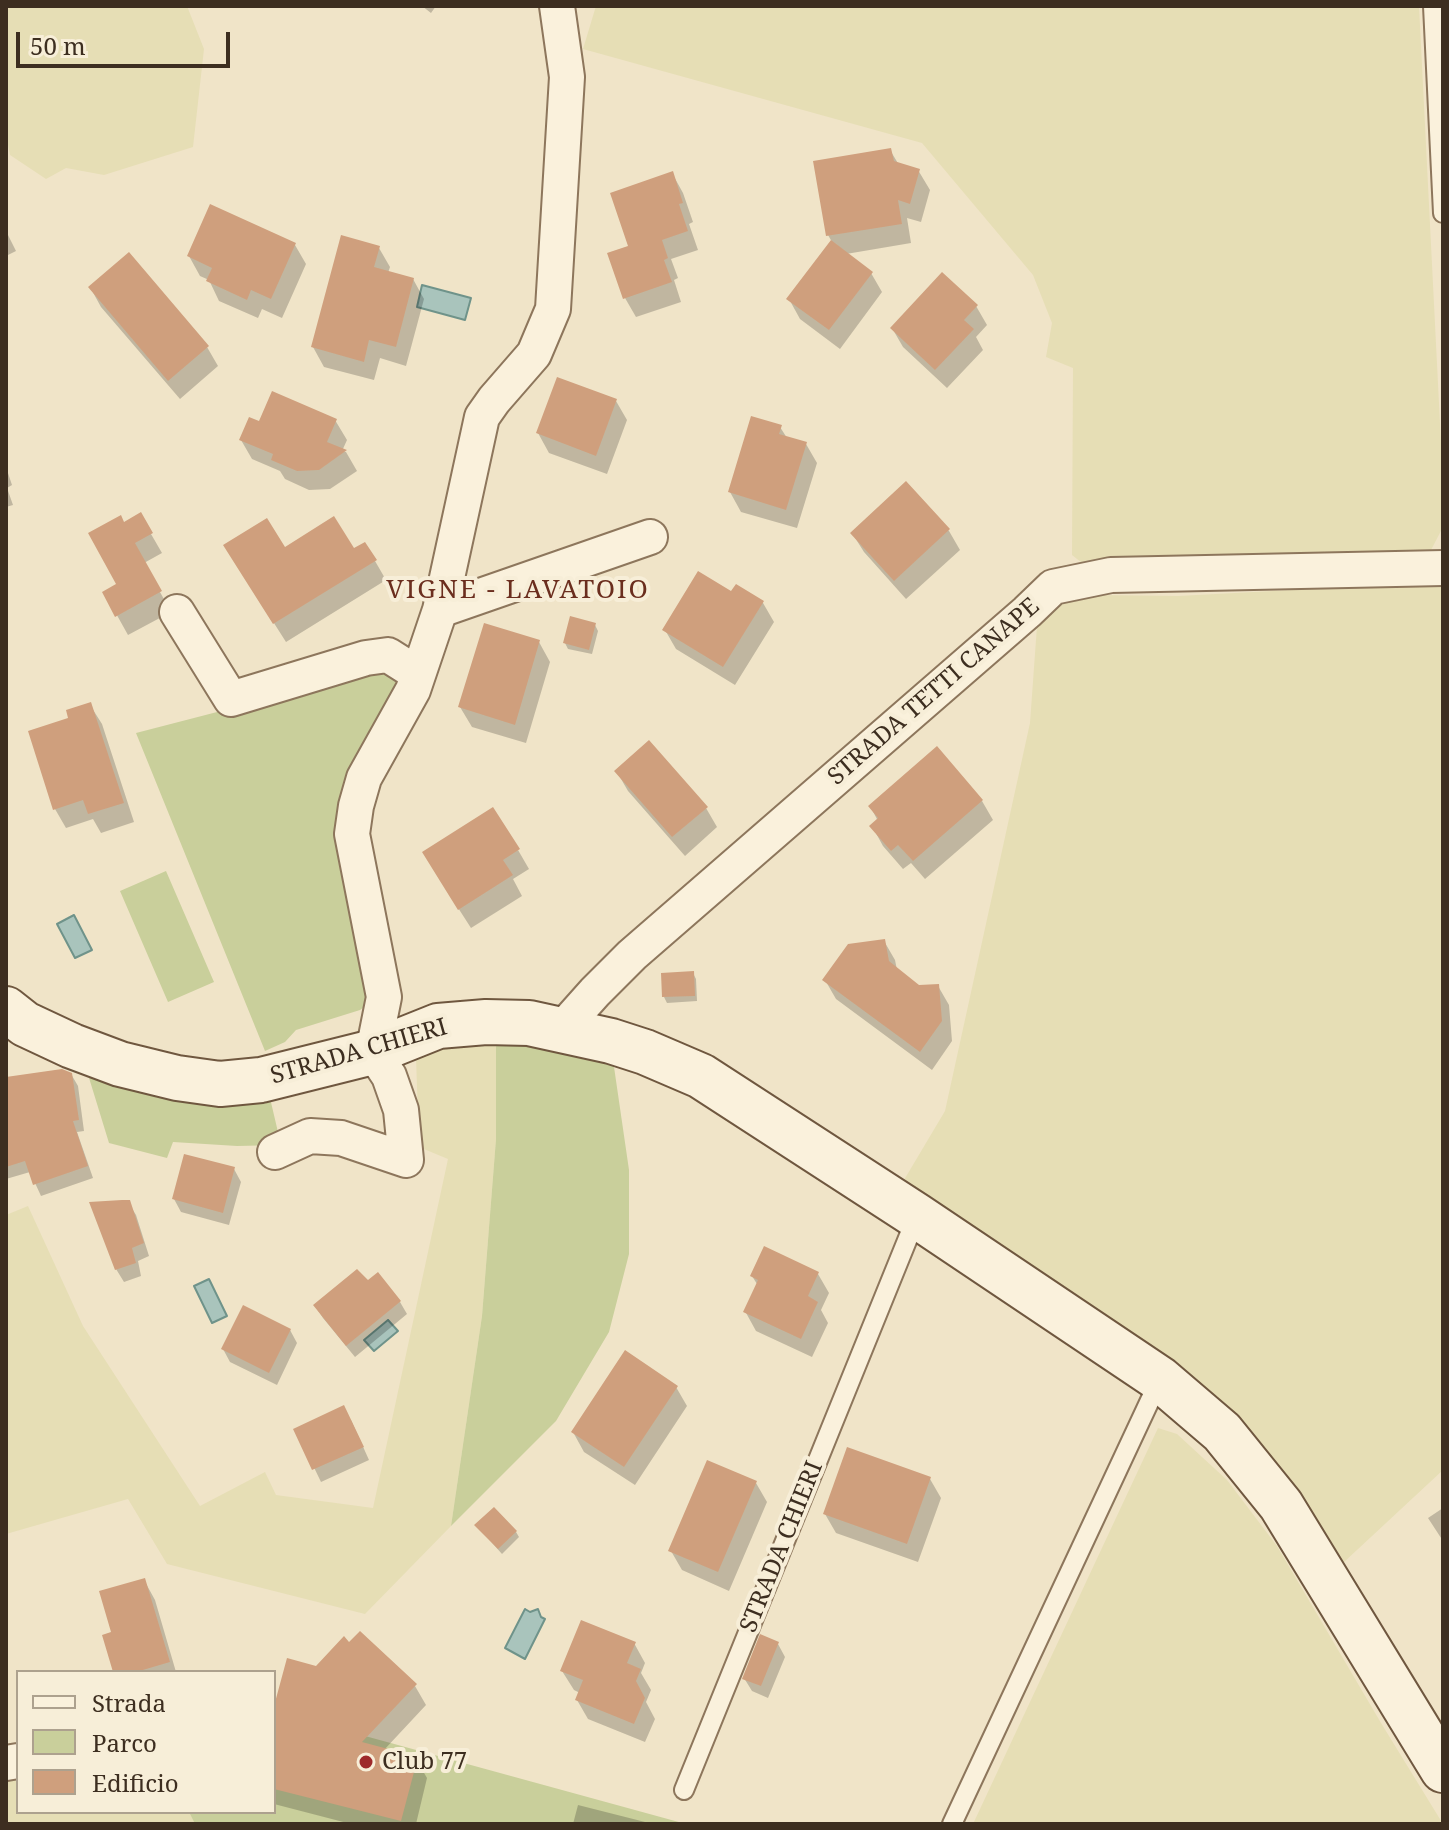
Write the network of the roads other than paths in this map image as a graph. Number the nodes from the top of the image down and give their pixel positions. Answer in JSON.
{"nodes":[{"id":1,"x":557,"y":6,"type":"edge"},
{"id":2,"x":1433,"y":6,"type":"edge"},
{"id":3,"x":1443,"y":213,"type":"edge"},
{"id":4,"x":650,"y":537,"type":"dead end"},
{"id":5,"x":1443,"y":568,"type":"edge"},
{"id":6,"x":440,"y":610,"type":"junction"},
{"id":7,"x":177,"y":612,"type":"dead end"},
{"id":8,"x":418,"y":674,"type":"junction"},
{"id":9,"x":6,"y":1009,"type":"edge"},
{"id":10,"x":562,"y":1029,"type":"junction"},
{"id":11,"x":373,"y":1052,"type":"junction"},
{"id":12,"x":275,"y":1152,"type":"dead end"},
{"id":13,"x":917,"y":1216,"type":"junction"},
{"id":14,"x":1160,"y":1379,"type":"junction"},
{"id":15,"x":1443,"y":1770,"type":"edge"},
{"id":16,"x":684,"y":1790,"type":"dead end"},
{"id":17,"x":952,"y":1824,"type":"edge"}],
"edges":[{"from":1,"to":6,"type":"street"},
{"from":2,"to":3,"type":"lane"},
{"from":4,"to":6,"type":"street"},
{"from":5,"to":10,"type":"street","name":"STRADA TETTI CANAPE"},
{"from":6,"to":8,"type":"street"},
{"from":7,"to":8,"type":"street"},
{"from":8,"to":11,"type":"street"},
{"from":9,"to":11,"type":"main road","name":"STRADA CHIERI"},
{"from":10,"to":11,"type":"main road","name":"STRADA CHIERI"},
{"from":10,"to":13,"type":"main road","name":"STRADA CHIERI"},
{"from":11,"to":12,"type":"street"},
{"from":13,"to":14,"type":"main road","name":"STRADA CHIERI"},
{"from":13,"to":16,"type":"lane","name":"STRADA CHIERI"},
{"from":14,"to":15,"type":"main road","name":"STRADA CHIERI"},
{"from":14,"to":17,"type":"lane"}]}
